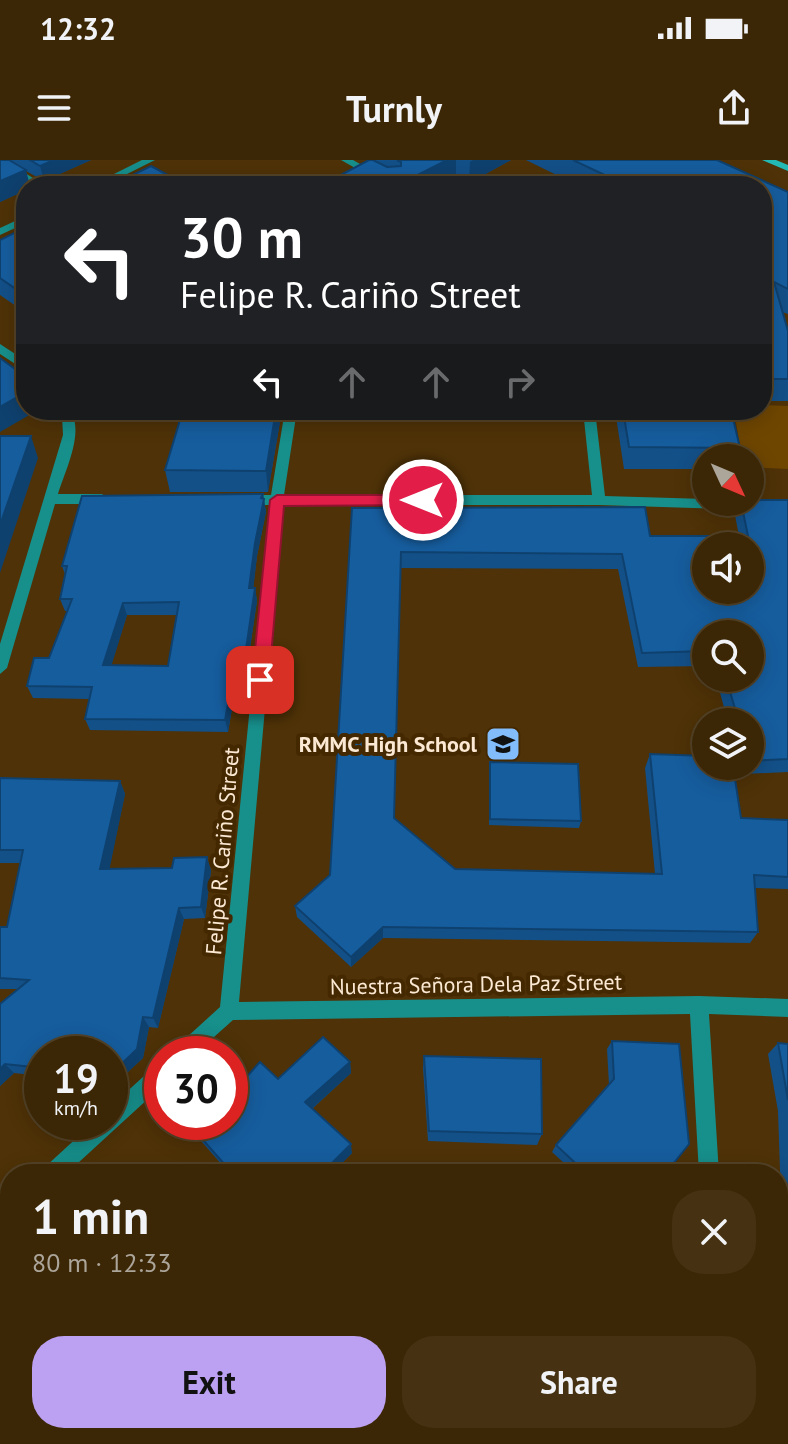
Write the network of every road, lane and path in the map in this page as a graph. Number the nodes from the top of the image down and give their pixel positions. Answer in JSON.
{"nodes":[{"id":1,"x":150,"y":160,"type":"edge"},
{"id":2,"x":346,"y":160,"type":"edge"},
{"id":3,"x":767,"y":160,"type":"edge"},
{"id":4,"x":0,"y":162,"type":"edge"},
{"id":5,"x":788,"y":168,"type":"edge"},
{"id":6,"x":24,"y":176,"type":"edge"},
{"id":7,"x":116,"y":176,"type":"edge"},
{"id":8,"x":376,"y":176,"type":"edge"},
{"id":9,"x":68,"y":420,"type":"edge"},
{"id":10,"x":289,"y":420,"type":"edge"},
{"id":11,"x":590,"y":420,"type":"edge"},
{"id":12,"x":52,"y":499,"type":"junction"},
{"id":13,"x":112,"y":499,"type":"edge"},
{"id":14,"x":232,"y":500,"type":"edge"},
{"id":15,"x":277,"y":500,"type":"junction"},
{"id":16,"x":599,"y":500,"type":"junction"},
{"id":17,"x":788,"y":506,"type":"edge"},
{"id":18,"x":0,"y":668,"type":"edge"},
{"id":19,"x":699,"y":1005,"type":"junction"},
{"id":20,"x":788,"y":1008,"type":"edge"},
{"id":21,"x":229,"y":1011,"type":"junction"},
{"id":22,"x":202,"y":1036,"type":"edge"},
{"id":23,"x":144,"y":1089,"type":"edge"},
{"id":24,"x":128,"y":1104,"type":"edge"},
{"id":25,"x":89,"y":1140,"type":"edge"},
{"id":26,"x":63,"y":1164,"type":"edge"},
{"id":27,"x":708,"y":1164,"type":"edge"}],
"edges":[{"from":1,"to":7,"type":"street"},
{"from":2,"to":8,"type":"street"},
{"from":3,"to":5,"type":"main road"},
{"from":4,"to":6,"type":"street"},
{"from":9,"to":12,"type":"street"},
{"from":10,"to":15,"type":"street","name":"Felipe R. Cariño Street"},
{"from":11,"to":16,"type":"street"},
{"from":12,"to":13,"type":"street"},
{"from":12,"to":18,"type":"street"},
{"from":14,"to":15,"type":"street"},
{"from":15,"to":16,"type":"street"},
{"from":15,"to":21,"type":"street","name":"Felipe R. Cariño Street"},
{"from":16,"to":17,"type":"street"},
{"from":19,"to":20,"type":"street","name":"Nuestra Señora Dela Paz Street"},
{"from":19,"to":21,"type":"street","name":"Nuestra Señora Dela Paz Street"},
{"from":19,"to":27,"type":"street"},
{"from":21,"to":22,"type":"street"},
{"from":23,"to":24,"type":"street"},
{"from":25,"to":26,"type":"street"}]}
